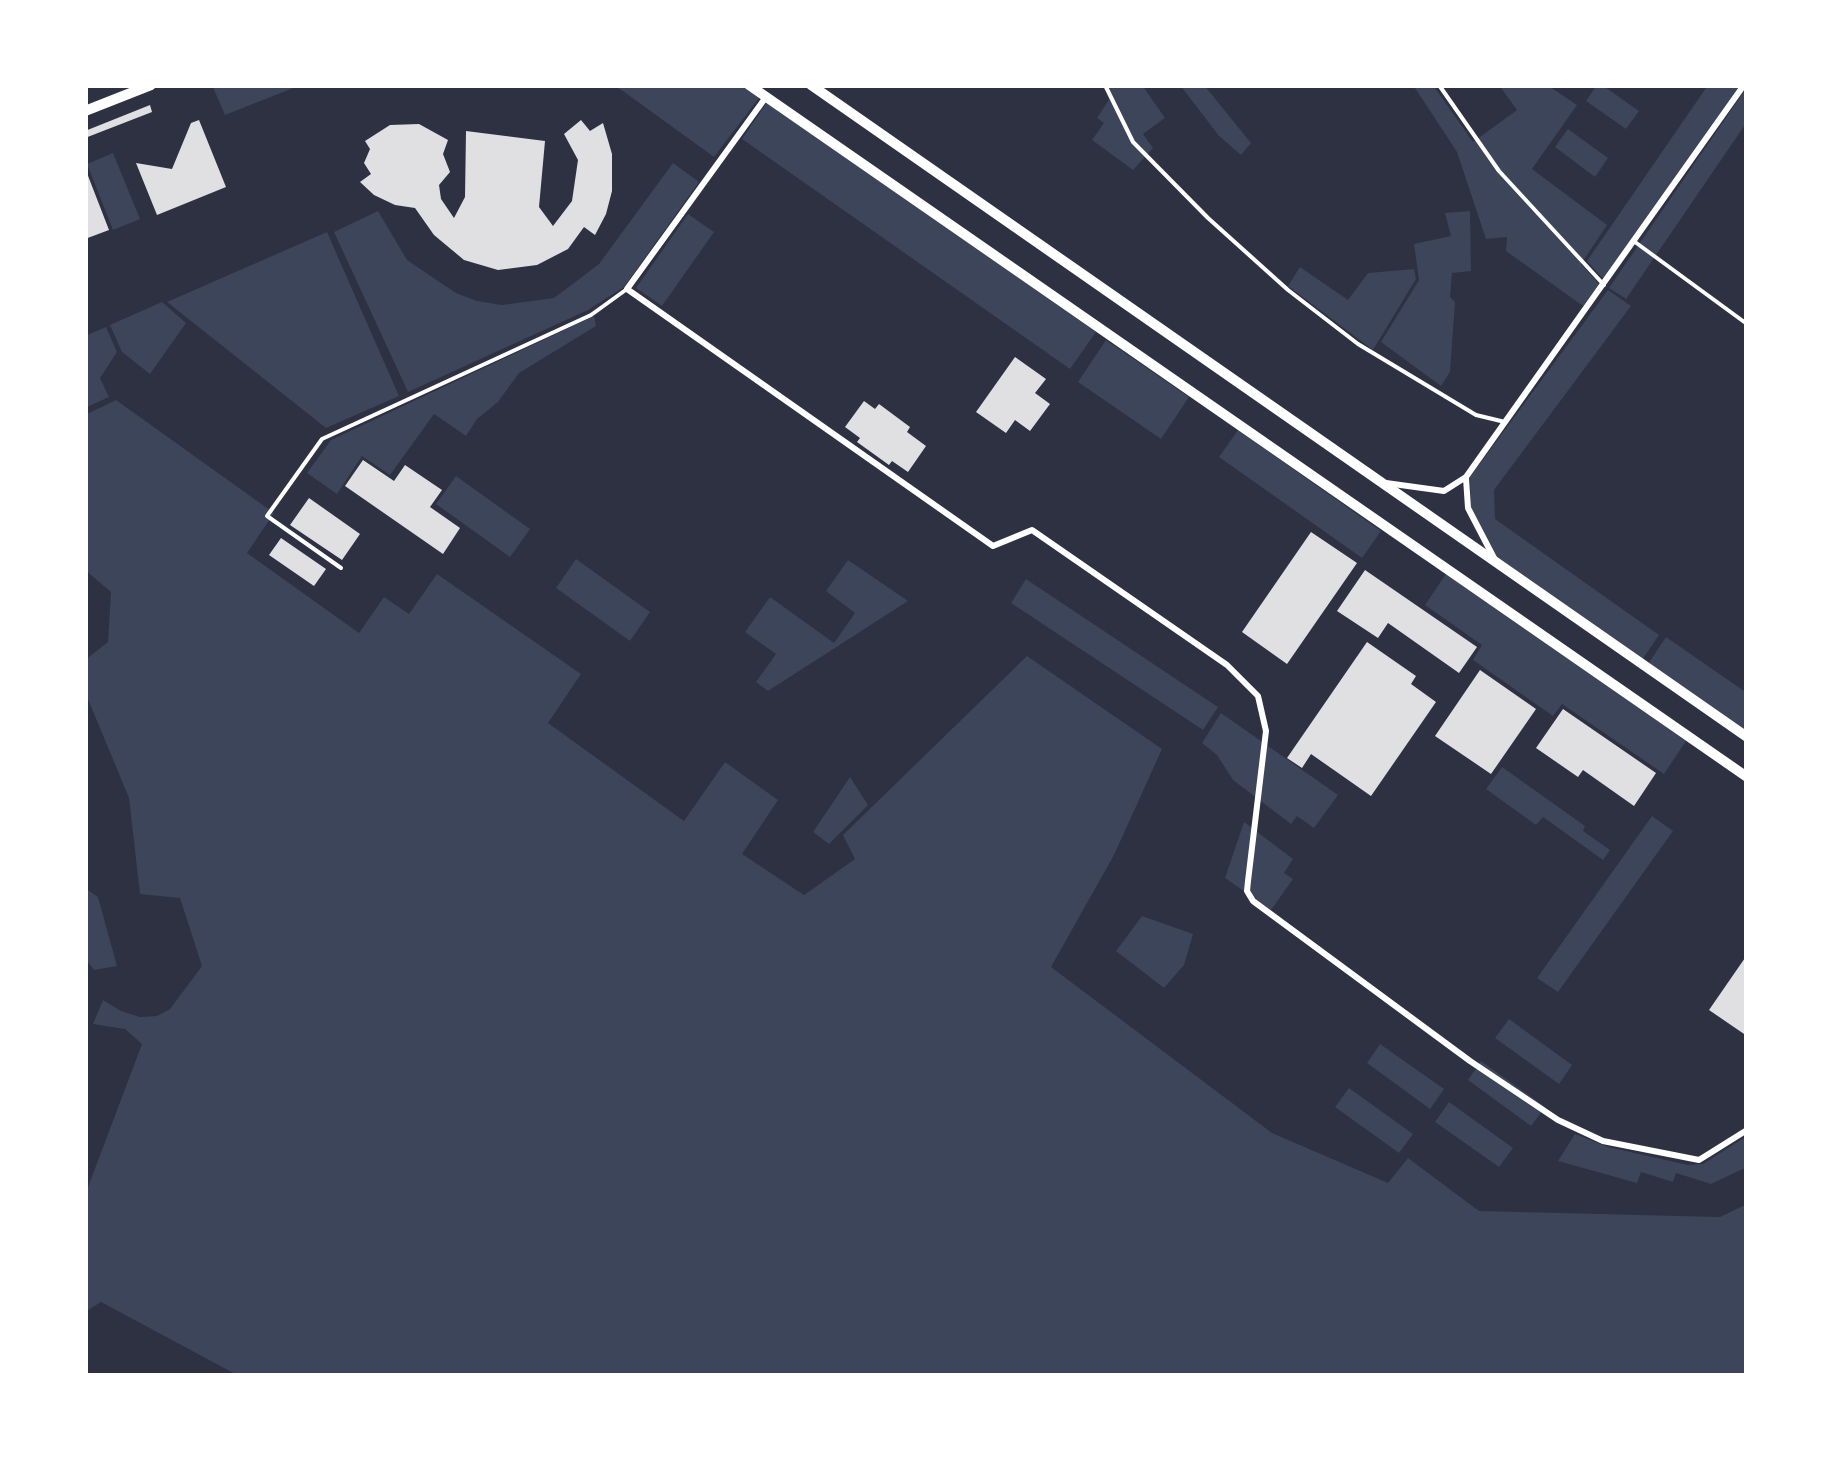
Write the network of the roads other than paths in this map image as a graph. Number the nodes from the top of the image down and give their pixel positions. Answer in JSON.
{"nodes":[{"id":1,"x":151,"y":85,"type":"edge"},
{"id":2,"x":749,"y":85,"type":"edge"},
{"id":3,"x":811,"y":85,"type":"edge"},
{"id":4,"x":1106,"y":85,"type":"edge"},
{"id":5,"x":1439,"y":85,"type":"edge"},
{"id":6,"x":1744,"y":85,"type":"edge"},
{"id":7,"x":766,"y":97,"type":"junction"},
{"id":8,"x":85,"y":110,"type":"edge"},
{"id":9,"x":1635,"y":242,"type":"junction"},
{"id":10,"x":1604,"y":285,"type":"junction"},
{"id":11,"x":627,"y":289,"type":"junction"},
{"id":12,"x":1747,"y":324,"type":"edge"},
{"id":13,"x":1506,"y":422,"type":"junction"},
{"id":14,"x":1466,"y":477,"type":"junction"},
{"id":15,"x":1380,"y":482,"type":"junction"},
{"id":16,"x":1498,"y":564,"type":"junction"},
{"id":17,"x":341,"y":568,"type":"dead end"},
{"id":18,"x":1747,"y":737,"type":"edge"},
{"id":19,"x":1747,"y":777,"type":"edge"},
{"id":20,"x":1747,"y":1130,"type":"edge"}],
"edges":[{"from":1,"to":8,"type":"main road"},
{"from":2,"to":7,"type":"main road"},
{"from":3,"to":15,"type":"main road"},
{"from":4,"to":13,"type":"lane"},
{"from":5,"to":10,"type":"lane"},
{"from":6,"to":9,"type":"street"},
{"from":7,"to":11,"type":"street"},
{"from":7,"to":19,"type":"main road"},
{"from":9,"to":10,"type":"street"},
{"from":9,"to":12,"type":"lane"},
{"from":10,"to":13,"type":"street"},
{"from":11,"to":17,"type":"lane"},
{"from":11,"to":20,"type":"street"},
{"from":13,"to":14,"type":"street"},
{"from":14,"to":15,"type":"street"},
{"from":14,"to":16,"type":"street"},
{"from":15,"to":16,"type":"main road"},
{"from":16,"to":18,"type":"main road"}]}
